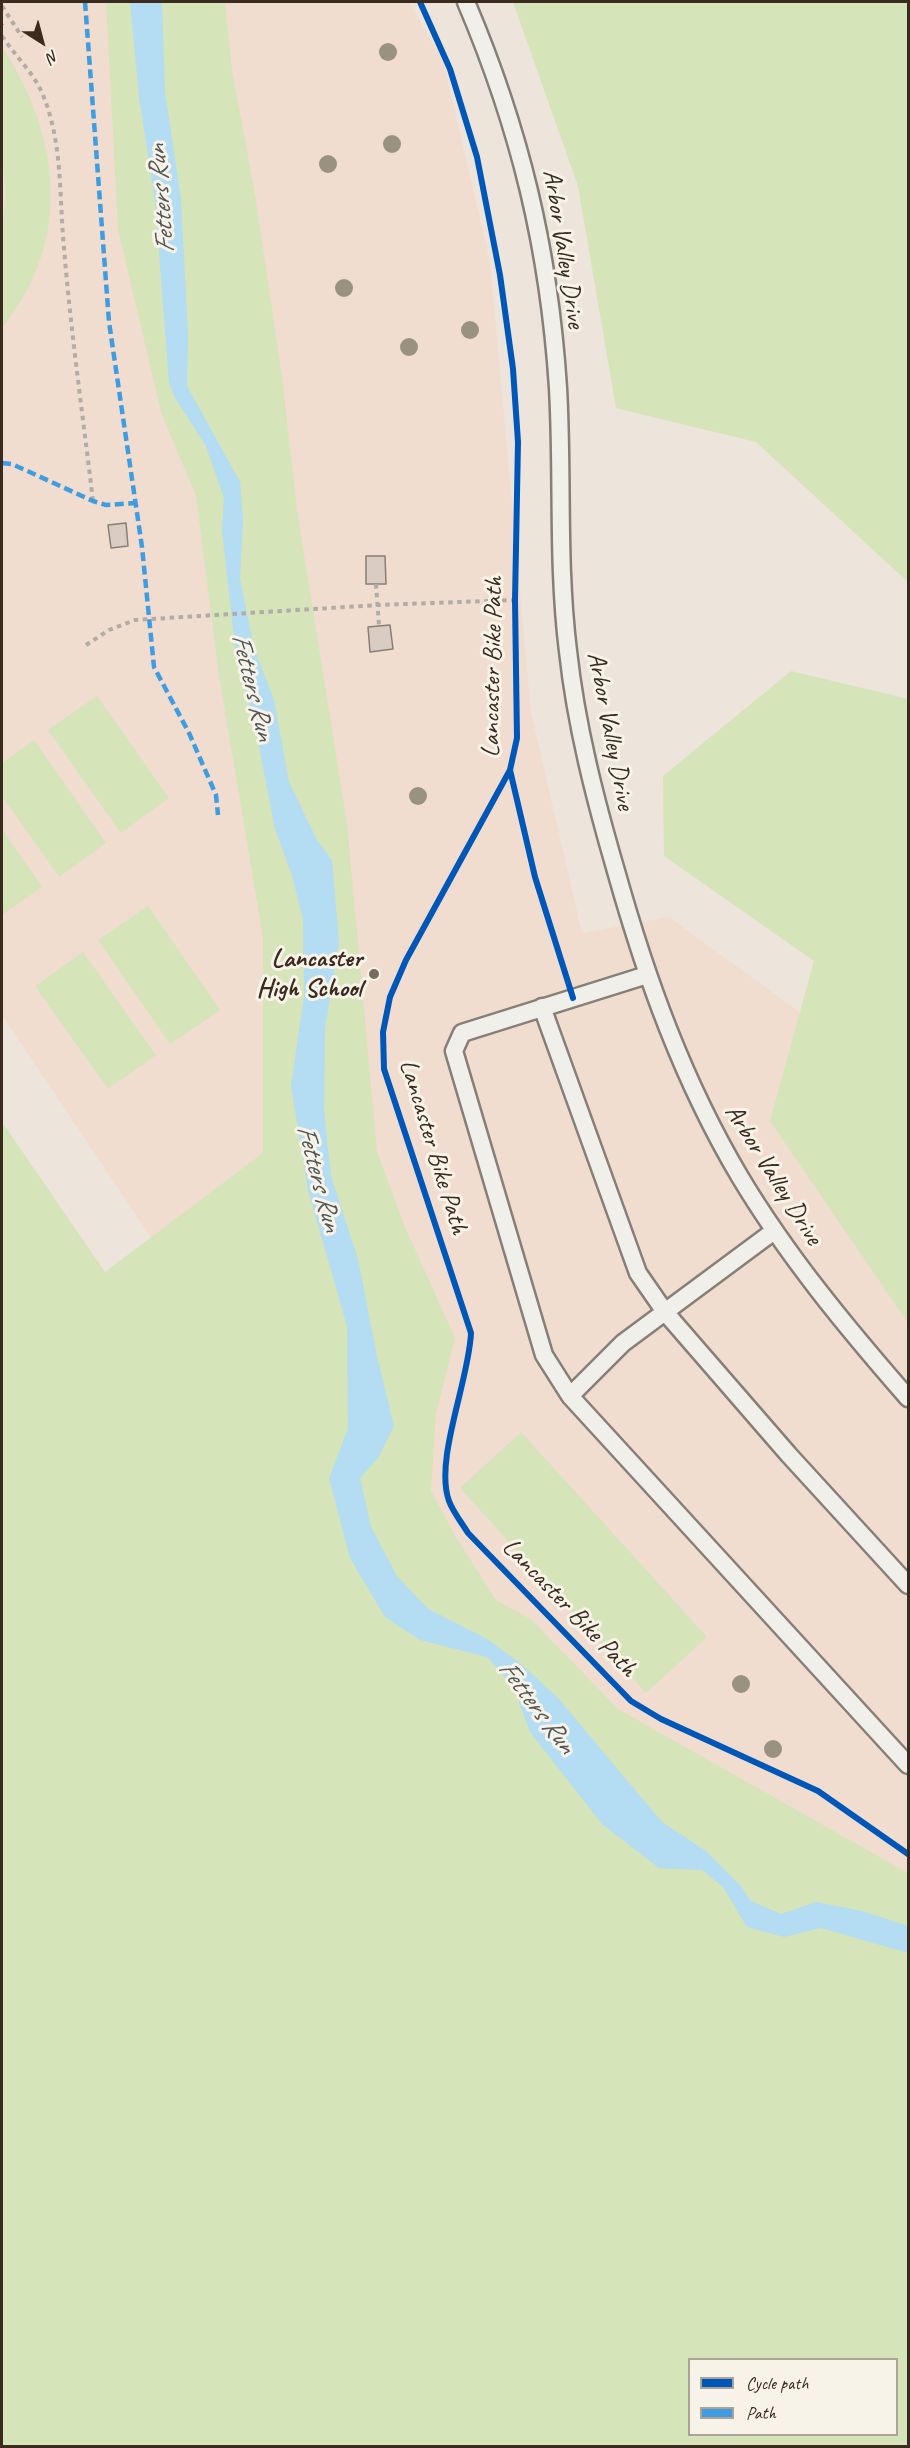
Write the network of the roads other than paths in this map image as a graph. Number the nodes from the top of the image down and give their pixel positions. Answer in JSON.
{"nodes":[{"id":1,"x":466,"y":2,"type":"edge"},
{"id":2,"x":647,"y":975,"type":"junction"},
{"id":3,"x":542,"y":1007,"type":"junction"},
{"id":4,"x":774,"y":1231,"type":"junction"},
{"id":5,"x":665,"y":1312,"type":"junction"},
{"id":6,"x":570,"y":1396,"type":"junction"},
{"id":7,"x":909,"y":1398,"type":"edge"},
{"id":8,"x":909,"y":1585,"type":"edge"},
{"id":9,"x":909,"y":1765,"type":"edge"}],
"edges":[{"from":1,"to":2,"type":"lane","name":"Arbor Valley Drive"},
{"from":2,"to":3,"type":"lane"},
{"from":2,"to":4,"type":"lane","name":"Arbor Valley Drive"},
{"from":3,"to":5,"type":"lane"},
{"from":3,"to":6,"type":"lane"},
{"from":4,"to":5,"type":"lane"},
{"from":4,"to":7,"type":"lane","name":"Arbor Valley Drive"},
{"from":5,"to":6,"type":"lane"},
{"from":5,"to":8,"type":"lane"},
{"from":6,"to":9,"type":"lane"}]}
